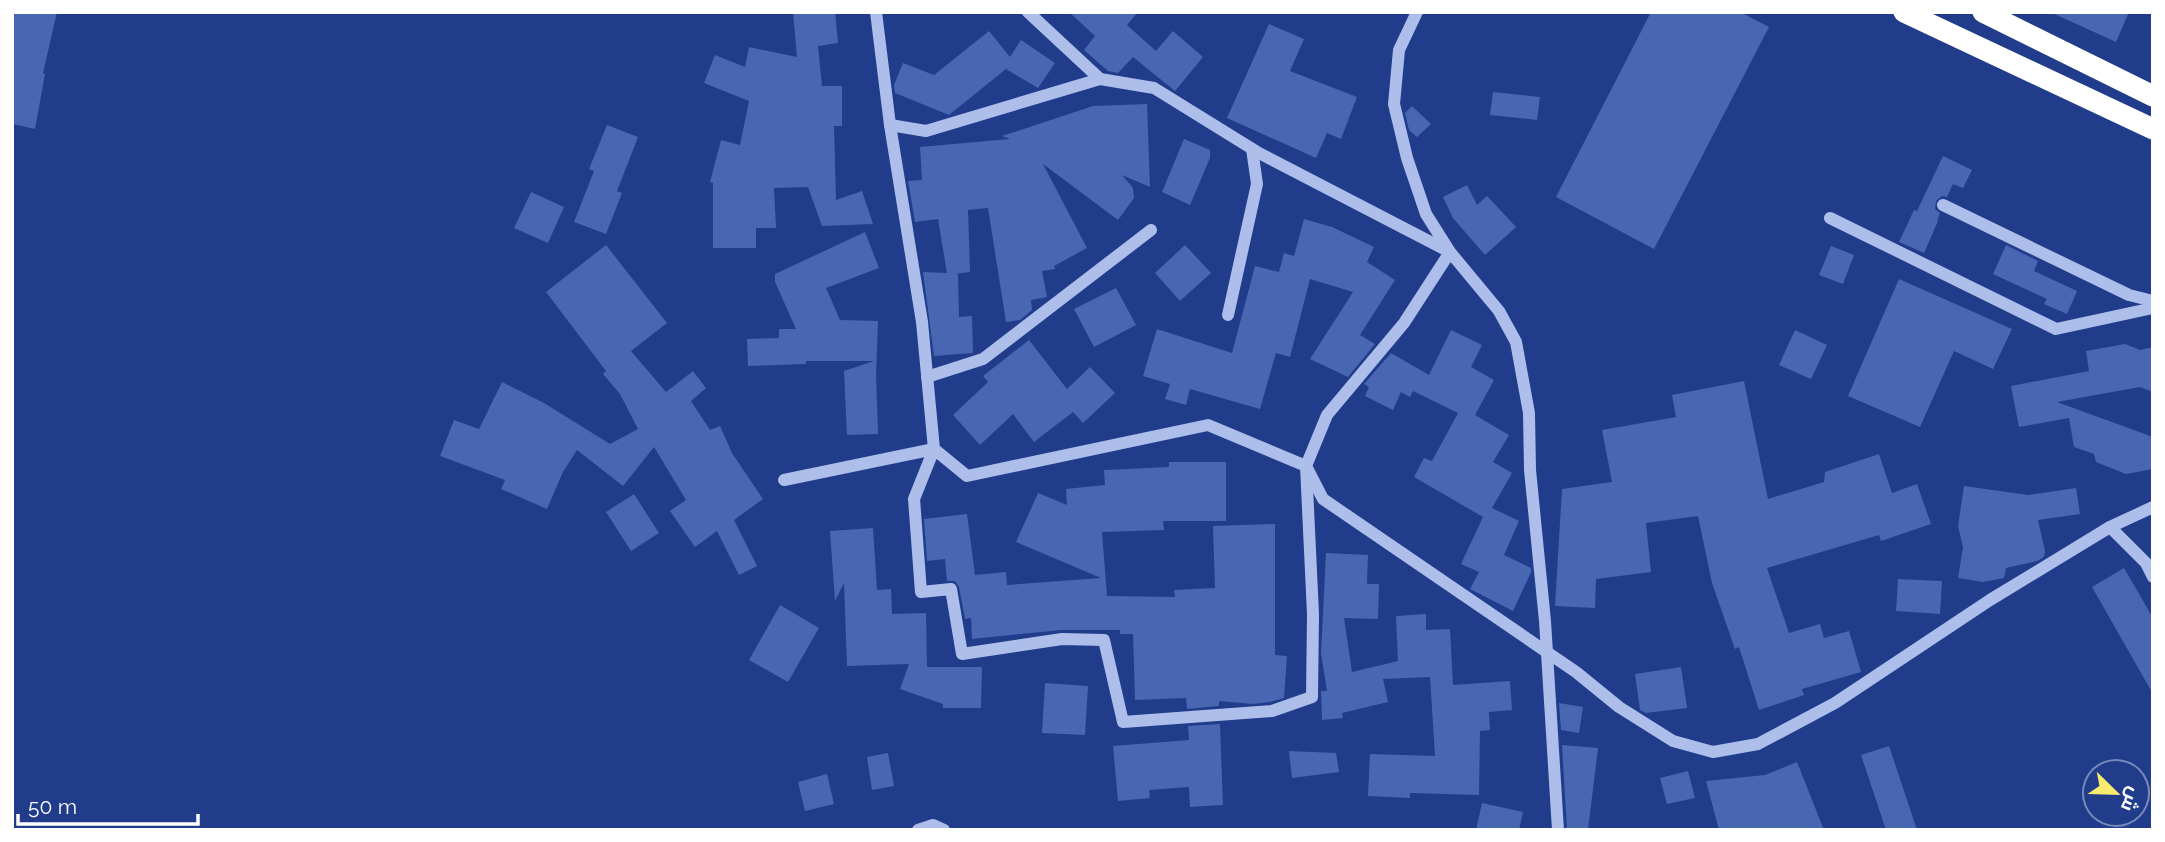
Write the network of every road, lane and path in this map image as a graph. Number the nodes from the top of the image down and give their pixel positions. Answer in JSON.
{"nodes":[{"id":1,"x":876,"y":12,"type":"edge"},
{"id":2,"x":1028,"y":12,"type":"edge"},
{"id":3,"x":1417,"y":12,"type":"edge"},
{"id":4,"x":1904,"y":12,"type":"edge"},
{"id":5,"x":1983,"y":12,"type":"edge"},
{"id":6,"x":1100,"y":79,"type":"junction"},
{"id":7,"x":2153,"y":96,"type":"edge"},
{"id":8,"x":890,"y":125,"type":"junction"},
{"id":9,"x":2153,"y":130,"type":"edge"},
{"id":10,"x":1252,"y":149,"type":"junction"},
{"id":11,"x":1942,"y":205,"type":"dead end"},
{"id":12,"x":1830,"y":218,"type":"dead end"},
{"id":13,"x":1151,"y":230,"type":"dead end"},
{"id":14,"x":1450,"y":253,"type":"junction"},
{"id":15,"x":2153,"y":301,"type":"edge"},
{"id":16,"x":2153,"y":308,"type":"edge"},
{"id":17,"x":1228,"y":315,"type":"dead end"},
{"id":18,"x":927,"y":377,"type":"junction"},
{"id":19,"x":934,"y":449,"type":"junction"},
{"id":20,"x":1306,"y":466,"type":"junction"},
{"id":21,"x":784,"y":481,"type":"dead end"},
{"id":22,"x":2153,"y":507,"type":"edge"},
{"id":23,"x":2110,"y":527,"type":"junction"},
{"id":24,"x":2153,"y":577,"type":"edge"},
{"id":25,"x":1547,"y":653,"type":"junction"},
{"id":26,"x":918,"y":830,"type":"edge"},
{"id":27,"x":944,"y":830,"type":"edge"},
{"id":28,"x":1558,"y":830,"type":"edge"}],
"edges":[{"from":1,"to":8,"type":"street"},
{"from":2,"to":6,"type":"street"},
{"from":3,"to":14,"type":"street"},
{"from":4,"to":9,"type":"highway"},
{"from":5,"to":7,"type":"highway"},
{"from":6,"to":8,"type":"street"},
{"from":6,"to":10,"type":"street"},
{"from":8,"to":18,"type":"street"},
{"from":10,"to":14,"type":"street"},
{"from":10,"to":17,"type":"street"},
{"from":11,"to":15,"type":"street"},
{"from":12,"to":16,"type":"street"},
{"from":13,"to":18,"type":"street"},
{"from":14,"to":20,"type":"street"},
{"from":14,"to":25,"type":"street"},
{"from":18,"to":19,"type":"street"},
{"from":19,"to":20,"type":"street"},
{"from":19,"to":20,"type":"street"},
{"from":19,"to":21,"type":"street"},
{"from":20,"to":25,"type":"street"},
{"from":22,"to":23,"type":"street"},
{"from":23,"to":24,"type":"street"},
{"from":23,"to":25,"type":"street"},
{"from":25,"to":28,"type":"street"},
{"from":26,"to":27,"type":"street"}]}
